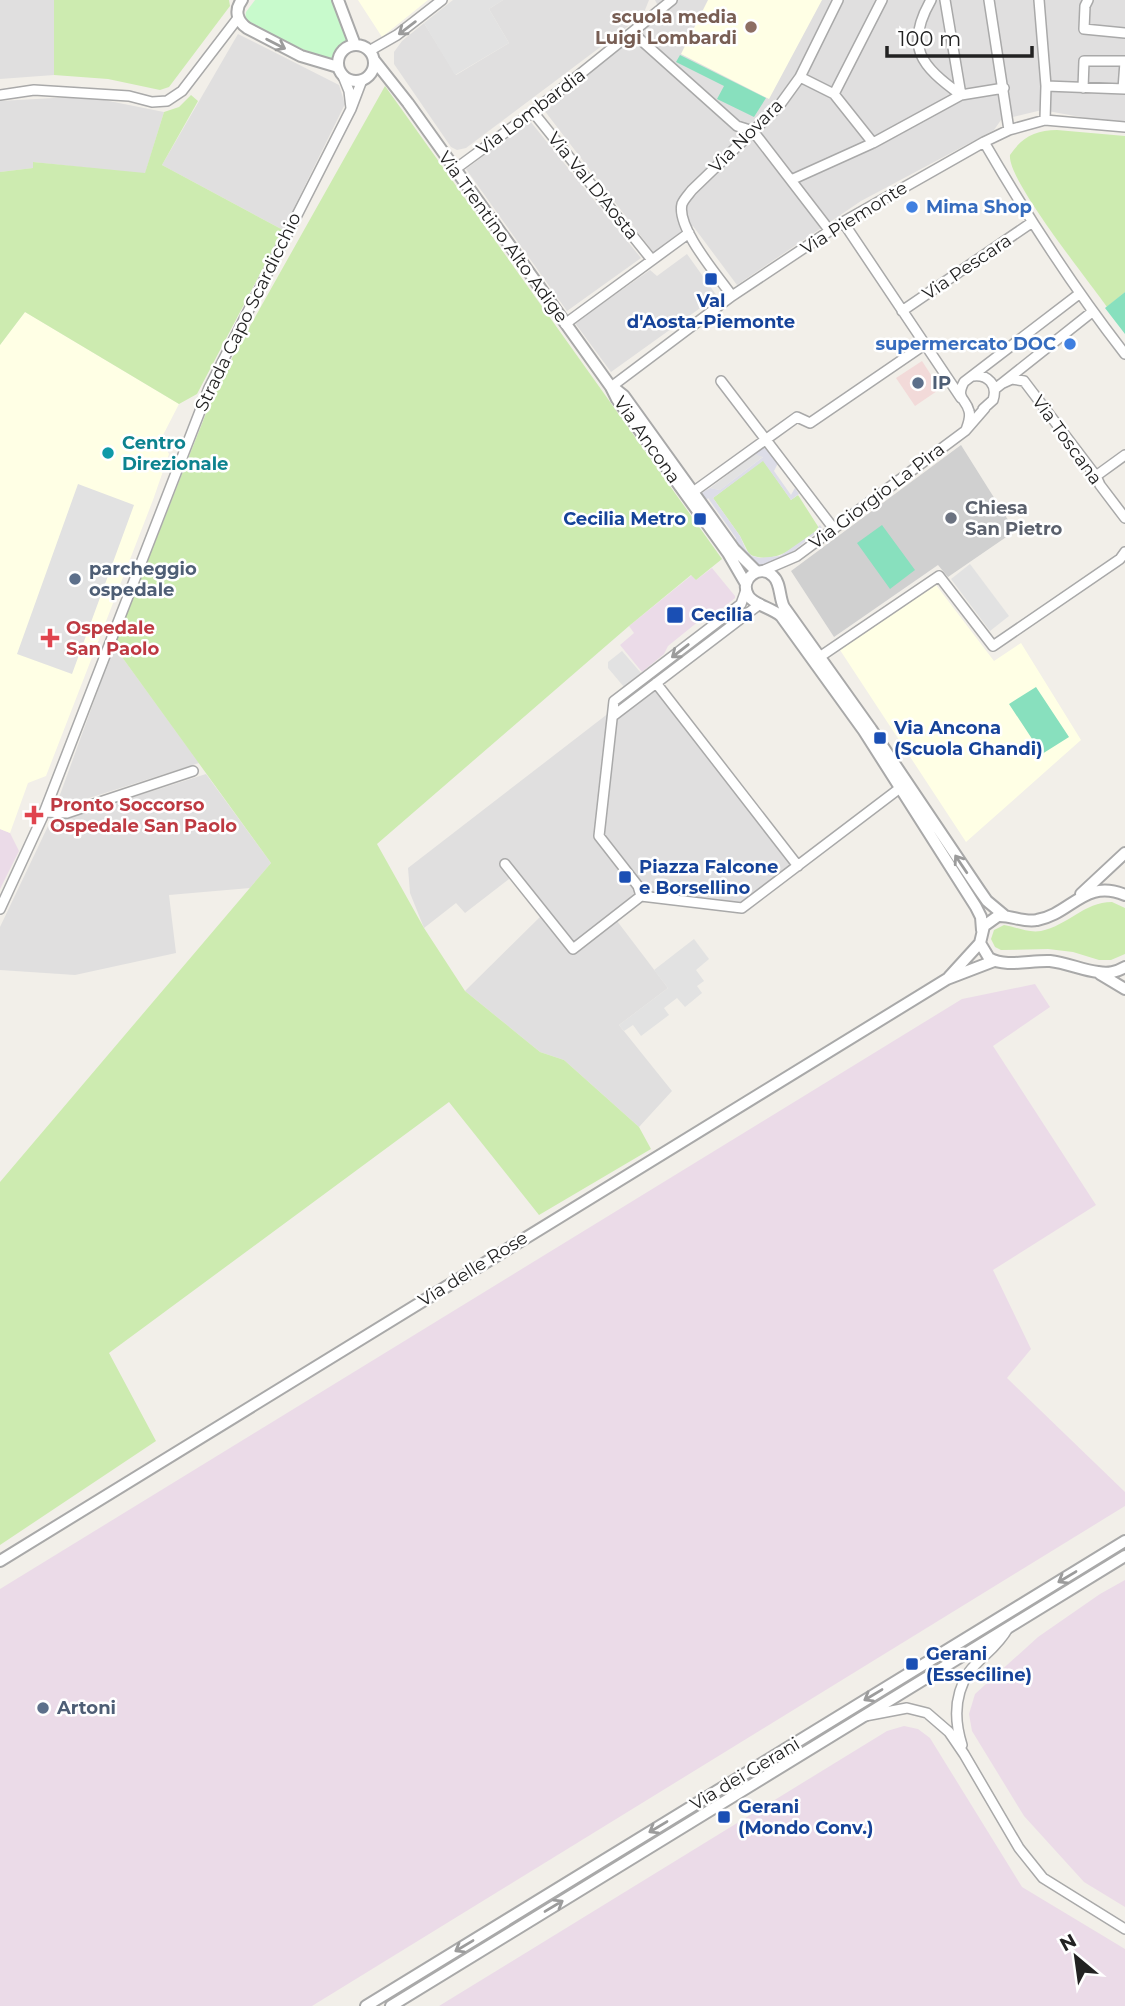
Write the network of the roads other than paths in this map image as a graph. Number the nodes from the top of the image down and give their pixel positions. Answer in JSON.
{"nodes":[{"id":1,"x":338,"y":0,"type":"edge"},
{"id":2,"x":442,"y":0,"type":"edge"},
{"id":3,"x":672,"y":0,"type":"edge"},
{"id":4,"x":838,"y":0,"type":"edge"},
{"id":5,"x":882,"y":0,"type":"edge"},
{"id":6,"x":931,"y":0,"type":"edge"},
{"id":7,"x":945,"y":0,"type":"edge"},
{"id":8,"x":989,"y":0,"type":"edge"},
{"id":9,"x":1039,"y":0,"type":"edge"},
{"id":10,"x":1088,"y":0,"type":"edge"},
{"id":11,"x":239,"y":2,"type":"edge"},
{"id":12,"x":661,"y":4,"type":"edge"},
{"id":13,"x":238,"y":18,"type":"junction"},
{"id":14,"x":633,"y":33,"type":"junction"},
{"id":15,"x":1125,"y":33,"type":"edge"},
{"id":16,"x":355,"y":45,"type":"junction"},
{"id":17,"x":372,"y":55,"type":"junction"},
{"id":18,"x":1125,"y":62,"type":"edge"},
{"id":19,"x":341,"y":72,"type":"junction"},
{"id":20,"x":366,"y":77,"type":"junction"},
{"id":21,"x":800,"y":77,"type":"junction"},
{"id":22,"x":395,"y":86,"type":"junction"},
{"id":23,"x":1046,"y":86,"type":"junction"},
{"id":24,"x":1004,"y":88,"type":"junction"},
{"id":25,"x":1083,"y":88,"type":"junction"},
{"id":26,"x":1124,"y":89,"type":"edge"},
{"id":27,"x":834,"y":94,"type":"junction"},
{"id":28,"x":0,"y":95,"type":"edge"},
{"id":29,"x":961,"y":95,"type":"junction"},
{"id":30,"x":351,"y":109,"type":"junction"},
{"id":31,"x":533,"y":111,"type":"junction"},
{"id":32,"x":1045,"y":120,"type":"junction"},
{"id":33,"x":1125,"y":127,"type":"edge"},
{"id":34,"x":1009,"y":130,"type":"junction"},
{"id":35,"x":753,"y":131,"type":"junction"},
{"id":36,"x":984,"y":142,"type":"junction"},
{"id":37,"x":873,"y":143,"type":"junction"},
{"id":38,"x":454,"y":170,"type":"junction"},
{"id":39,"x":792,"y":180,"type":"junction"},
{"id":40,"x":844,"y":222,"type":"junction"},
{"id":41,"x":1031,"y":223,"type":"junction"},
{"id":42,"x":830,"y":231,"type":"junction"},
{"id":43,"x":689,"y":233,"type":"junction"},
{"id":44,"x":652,"y":260,"type":"junction"},
{"id":45,"x":1079,"y":294,"type":"junction"},
{"id":46,"x":732,"y":296,"type":"junction"},
{"id":47,"x":902,"y":311,"type":"junction"},
{"id":48,"x":1092,"y":312,"type":"junction"},
{"id":49,"x":565,"y":324,"type":"junction"},
{"id":50,"x":925,"y":345,"type":"junction"},
{"id":51,"x":1125,"y":354,"type":"edge"},
{"id":52,"x":946,"y":377,"type":"junction"},
{"id":53,"x":970,"y":377,"type":"junction"},
{"id":54,"x":721,"y":381,"type":"dead end"},
{"id":55,"x":998,"y":386,"type":"junction"},
{"id":56,"x":611,"y":387,"type":"junction"},
{"id":57,"x":961,"y":398,"type":"junction"},
{"id":58,"x":968,"y":407,"type":"junction"},
{"id":59,"x":985,"y":408,"type":"junction"},
{"id":60,"x":965,"y":431,"type":"junction"},
{"id":61,"x":767,"y":439,"type":"junction"},
{"id":62,"x":1125,"y":455,"type":"edge"},
{"id":63,"x":1096,"y":476,"type":"junction"},
{"id":64,"x":693,"y":492,"type":"junction"},
{"id":65,"x":1125,"y":519,"type":"edge"},
{"id":66,"x":834,"y":528,"type":"junction"},
{"id":67,"x":1125,"y":552,"type":"edge"},
{"id":68,"x":789,"y":561,"type":"junction"},
{"id":69,"x":760,"y":572,"type":"junction"},
{"id":70,"x":746,"y":587,"type":"junction"},
{"id":71,"x":778,"y":587,"type":"junction"},
{"id":72,"x":760,"y":604,"type":"junction"},
{"id":73,"x":821,"y":656,"type":"junction"},
{"id":74,"x":656,"y":683,"type":"junction"},
{"id":75,"x":613,"y":716,"type":"junction"},
{"id":76,"x":193,"y":771,"type":"dead end"},
{"id":77,"x":900,"y":788,"type":"junction"},
{"id":78,"x":44,"y":812,"type":"junction"},
{"id":79,"x":1125,"y":853,"type":"edge"},
{"id":80,"x":505,"y":864,"type":"dead end"},
{"id":81,"x":798,"y":866,"type":"junction"},
{"id":82,"x":1125,"y":895,"type":"edge"},
{"id":83,"x":641,"y":896,"type":"junction"},
{"id":84,"x":1075,"y":899,"type":"junction"},
{"id":85,"x":0,"y":909,"type":"edge"},
{"id":86,"x":1005,"y":916,"type":"junction"},
{"id":87,"x":982,"y":930,"type":"junction"},
{"id":88,"x":980,"y":943,"type":"junction"},
{"id":89,"x":993,"y":961,"type":"junction"},
{"id":90,"x":1125,"y":967,"type":"edge"},
{"id":91,"x":1097,"y":972,"type":"junction"},
{"id":92,"x":947,"y":979,"type":"junction"},
{"id":93,"x":1125,"y":989,"type":"edge"},
{"id":94,"x":1125,"y":1541,"type":"edge"},
{"id":95,"x":1125,"y":1556,"type":"edge"},
{"id":96,"x":0,"y":1561,"type":"edge"},
{"id":97,"x":1010,"y":1625,"type":"junction"},
{"id":98,"x":864,"y":1716,"type":"junction"},
{"id":99,"x":964,"y":1754,"type":"junction"},
{"id":100,"x":1125,"y":1929,"type":"edge"},
{"id":101,"x":366,"y":2006,"type":"edge"},
{"id":102,"x":391,"y":2006,"type":"edge"}],
"edges":[{"from":1,"to":16,"type":"street"},
{"from":2,"to":17,"type":"street","one_way":true},
{"from":3,"to":12,"type":"street","name":"Via Lombardia"},
{"from":4,"to":21,"type":"street","name":"Via Novara"},
{"from":5,"to":27,"type":"street"},
{"from":6,"to":29,"type":"street"},
{"from":7,"to":29,"type":"street"},
{"from":8,"to":24,"type":"street"},
{"from":9,"to":23,"type":"street"},
{"from":10,"to":15,"type":"street"},
{"from":11,"to":13,"type":"street"},
{"from":12,"to":14,"type":"street","name":"Via Lombardia"},
{"from":13,"to":19,"type":"street","one_way":true},
{"from":13,"to":28,"type":"street"},
{"from":14,"to":31,"type":"street","name":"Via Lombardia"},
{"from":14,"to":35,"type":"street"},
{"from":16,"to":17,"type":"street"},
{"from":16,"to":19,"type":"street"},
{"from":17,"to":20,"type":"street"},
{"from":17,"to":22,"type":"street","name":"Via Trentino Alto Adige"},
{"from":18,"to":25,"type":"street"},
{"from":18,"to":26,"type":"street"},
{"from":19,"to":20,"type":"street"},
{"from":19,"to":30,"type":"street"},
{"from":20,"to":22,"type":"street","name":"Via Trentino Alto Adige"},
{"from":20,"to":30,"type":"street","name":"Strada Capo Scardicchio"},
{"from":21,"to":27,"type":"street"},
{"from":21,"to":35,"type":"street","name":"Via Novara"},
{"from":22,"to":38,"type":"street","name":"Via Trentino Alto Adige"},
{"from":23,"to":25,"type":"street"},
{"from":23,"to":32,"type":"street"},
{"from":24,"to":29,"type":"street"},
{"from":24,"to":34,"type":"street"},
{"from":25,"to":26,"type":"street"},
{"from":27,"to":37,"type":"street"},
{"from":29,"to":37,"type":"street"},
{"from":30,"to":78,"type":"street","name":"Strada Capo Scardicchio"},
{"from":31,"to":38,"type":"street","name":"Via Lombardia"},
{"from":31,"to":44,"type":"street","name":"Via Val D'Aosta"},
{"from":32,"to":33,"type":"street","name":"Via Piemonte"},
{"from":32,"to":34,"type":"street","name":"Via Piemonte"},
{"from":34,"to":36,"type":"street","name":"Via Piemonte"},
{"from":35,"to":39,"type":"street"},
{"from":35,"to":43,"type":"street","name":"Via Novara"},
{"from":36,"to":40,"type":"street","name":"Via Piemonte"},
{"from":36,"to":41,"type":"street"},
{"from":37,"to":39,"type":"street"},
{"from":38,"to":49,"type":"street","name":"Via Trentino Alto Adige"},
{"from":39,"to":42,"type":"street"},
{"from":40,"to":42,"type":"street","name":"Via Piemonte"},
{"from":40,"to":47,"type":"street"},
{"from":41,"to":45,"type":"street"},
{"from":41,"to":47,"type":"street","name":"Via Pescara"},
{"from":42,"to":46,"type":"street","name":"Via Piemonte"},
{"from":43,"to":44,"type":"street"},
{"from":43,"to":46,"type":"street","name":"Via Novara"},
{"from":44,"to":49,"type":"street"},
{"from":45,"to":48,"type":"street"},
{"from":45,"to":53,"type":"street"},
{"from":46,"to":56,"type":"street","name":"Via Piemonte"},
{"from":47,"to":50,"type":"street"},
{"from":48,"to":51,"type":"street"},
{"from":48,"to":55,"type":"street"},
{"from":49,"to":56,"type":"street","name":"Via Trentino Alto Adige"},
{"from":50,"to":52,"type":"street"},
{"from":50,"to":61,"type":"street"},
{"from":52,"to":53,"type":"street"},
{"from":52,"to":57,"type":"street"},
{"from":53,"to":55,"type":"street"},
{"from":53,"to":57,"type":"street"},
{"from":54,"to":61,"type":"street"},
{"from":55,"to":59,"type":"street"},
{"from":55,"to":63,"type":"street","name":"Via Toscana"},
{"from":56,"to":64,"type":"street","name":"Via Ancona"},
{"from":56,"to":70,"type":"street","name":"Via Ancona"},
{"from":57,"to":58,"type":"street"},
{"from":58,"to":59,"type":"street"},
{"from":58,"to":60,"type":"street"},
{"from":59,"to":60,"type":"street","name":"Via Giorgio La Pira"},
{"from":60,"to":66,"type":"street","name":"Via Giorgio La Pira"},
{"from":61,"to":64,"type":"street"},
{"from":61,"to":66,"type":"street"},
{"from":62,"to":63,"type":"street"},
{"from":63,"to":65,"type":"street","name":"Via Toscana"},
{"from":64,"to":69,"type":"street","name":"Via Ancona"},
{"from":66,"to":68,"type":"street","name":"Via Giorgio La Pira"},
{"from":67,"to":73,"type":"street"},
{"from":68,"to":69,"type":"street"},
{"from":68,"to":71,"type":"street"},
{"from":69,"to":70,"type":"street"},
{"from":69,"to":71,"type":"street"},
{"from":70,"to":72,"type":"street"},
{"from":70,"to":75,"type":"street","one_way":true},
{"from":71,"to":72,"type":"street"},
{"from":71,"to":73,"type":"street"},
{"from":72,"to":74,"type":"street"},
{"from":72,"to":77,"type":"street"},
{"from":86,"to":73,"type":"street","one_way":true},
{"from":74,"to":75,"type":"street"},
{"from":74,"to":81,"type":"street"},
{"from":75,"to":83,"type":"street"},
{"from":76,"to":78,"type":"street"},
{"from":77,"to":81,"type":"street"},
{"from":77,"to":87,"type":"street"},
{"from":78,"to":85,"type":"street","name":"Strada Capo Scardicchio"},
{"from":79,"to":84,"type":"street"},
{"from":80,"to":83,"type":"street"},
{"from":81,"to":83,"type":"street"},
{"from":82,"to":84,"type":"street"},
{"from":84,"to":86,"type":"street"},
{"from":86,"to":87,"type":"street"},
{"from":87,"to":88,"type":"street"},
{"from":88,"to":89,"type":"street"},
{"from":88,"to":92,"type":"street","name":"Via delle Rose"},
{"from":89,"to":91,"type":"street"},
{"from":89,"to":92,"type":"street","name":"Via delle Rose"},
{"from":90,"to":91,"type":"street"},
{"from":91,"to":93,"type":"street"},
{"from":92,"to":96,"type":"street","name":"Via delle Rose"},
{"from":94,"to":101,"type":"street","name":"Via dei Gerani","one_way":true},
{"from":95,"to":97,"type":"street","name":"Via dei Gerani"},
{"from":97,"to":98,"type":"street","name":"Via dei Gerani"},
{"from":97,"to":99,"type":"street"},
{"from":98,"to":99,"type":"street"},
{"from":102,"to":98,"type":"street","name":"Via dei Gerani","one_way":true},
{"from":99,"to":100,"type":"street"}]}
